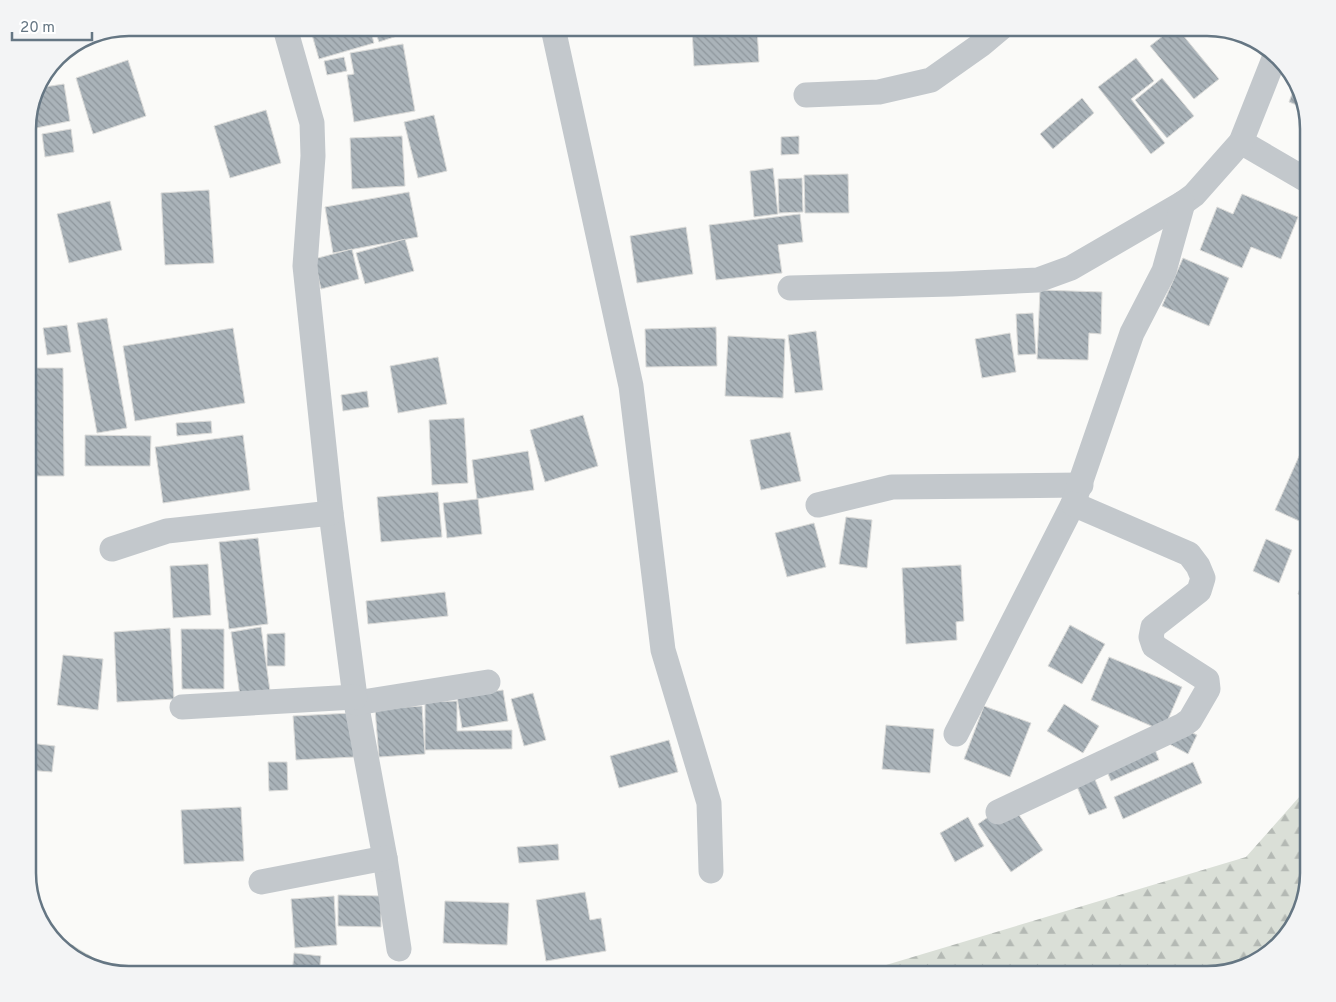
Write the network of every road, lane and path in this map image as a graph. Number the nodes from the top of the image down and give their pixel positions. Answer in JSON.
{"nodes":[{"id":1,"x":287,"y":36,"type":"edge"},
{"id":2,"x":555,"y":36,"type":"edge"},
{"id":3,"x":992,"y":36,"type":"edge"},
{"id":4,"x":1272,"y":63,"type":"edge"},
{"id":5,"x":806,"y":95,"type":"dead end"},
{"id":6,"x":1241,"y":142,"type":"junction"},
{"id":7,"x":1300,"y":176,"type":"edge"},
{"id":8,"x":1183,"y":203,"type":"junction"},
{"id":9,"x":790,"y":288,"type":"dead end"},
{"id":10,"x":1077,"y":494,"type":"junction"},
{"id":11,"x":818,"y":505,"type":"dead end"},
{"id":12,"x":331,"y":513,"type":"junction"},
{"id":13,"x":112,"y":550,"type":"dead end"},
{"id":14,"x":488,"y":682,"type":"dead end"},
{"id":15,"x":356,"y":700,"type":"junction"},
{"id":16,"x":182,"y":707,"type":"dead end"},
{"id":17,"x":956,"y":734,"type":"dead end"},
{"id":18,"x":998,"y":812,"type":"dead end"},
{"id":19,"x":385,"y":858,"type":"junction"},
{"id":20,"x":711,"y":871,"type":"dead end"},
{"id":21,"x":261,"y":882,"type":"dead end"},
{"id":22,"x":399,"y":949,"type":"dead end"}],
"edges":[{"from":1,"to":12,"type":"street"},
{"from":2,"to":20,"type":"street"},
{"from":3,"to":5,"type":"street"},
{"from":4,"to":6,"type":"street"},
{"from":6,"to":7,"type":"street"},
{"from":6,"to":8,"type":"street"},
{"from":8,"to":9,"type":"street"},
{"from":8,"to":10,"type":"street"},
{"from":10,"to":11,"type":"street"},
{"from":10,"to":17,"type":"street"},
{"from":10,"to":18,"type":"street"},
{"from":12,"to":13,"type":"street"},
{"from":12,"to":15,"type":"street"},
{"from":14,"to":15,"type":"street"},
{"from":15,"to":16,"type":"street"},
{"from":15,"to":19,"type":"street"},
{"from":19,"to":21,"type":"street"},
{"from":19,"to":22,"type":"street"}]}
